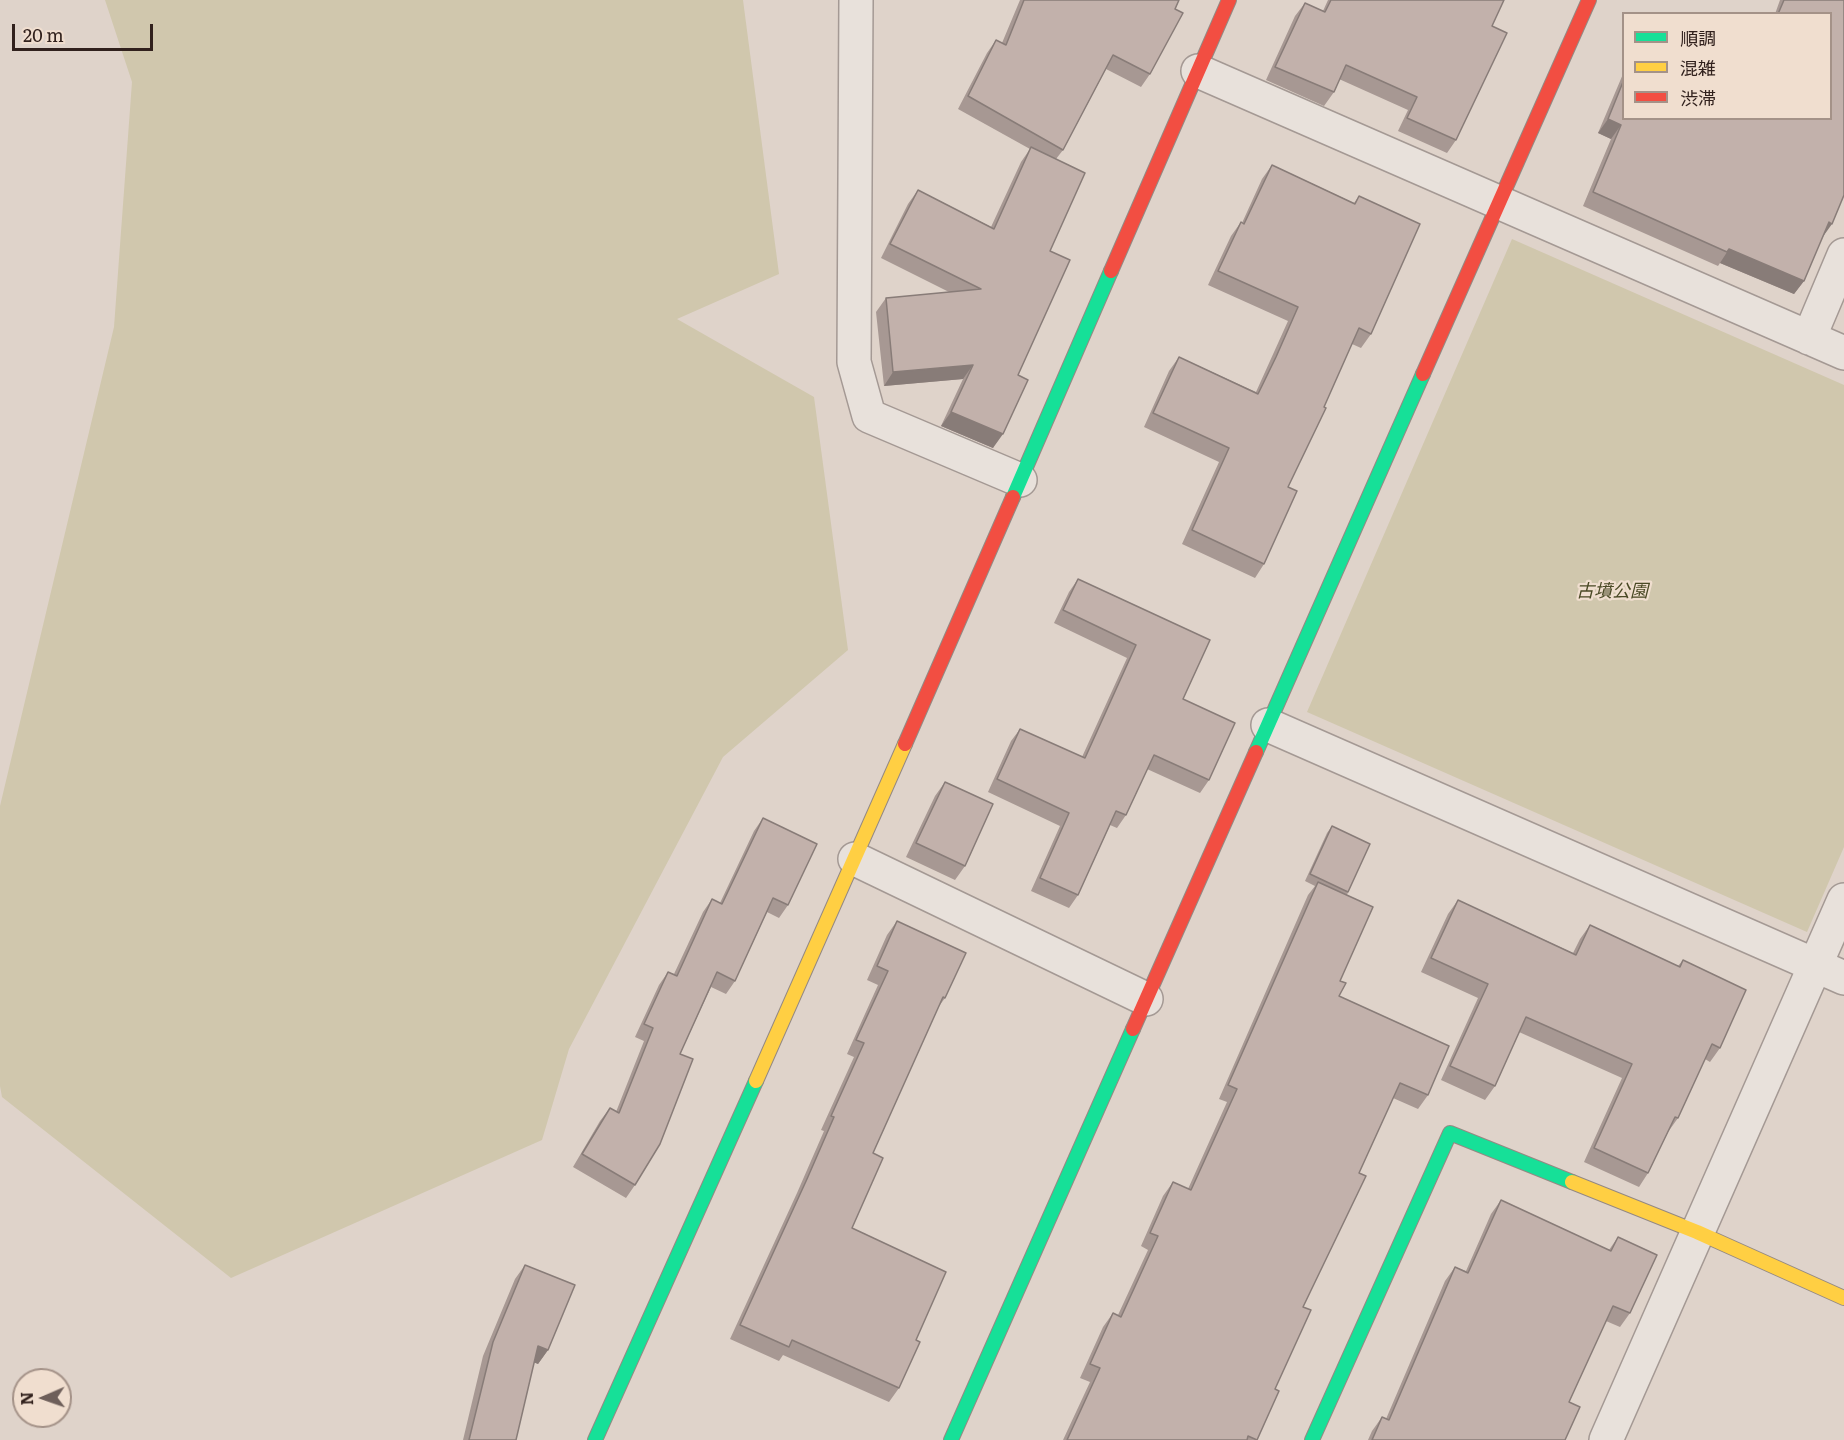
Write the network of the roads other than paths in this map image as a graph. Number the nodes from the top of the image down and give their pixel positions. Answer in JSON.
{"nodes":[{"id":1,"x":856,"y":0,"type":"edge"},
{"id":2,"x":1229,"y":0,"type":"edge"},
{"id":3,"x":1589,"y":0,"type":"edge"},
{"id":4,"x":1198,"y":71,"type":"junction"},
{"id":5,"x":1499,"y":203,"type":"junction"},
{"id":6,"x":1844,"y":255,"type":"edge"},
{"id":7,"x":1809,"y":338,"type":"junction"},
{"id":8,"x":1844,"y":353,"type":"edge"},
{"id":9,"x":1020,"y":480,"type":"junction"},
{"id":10,"x":1268,"y":725,"type":"junction"},
{"id":11,"x":855,"y":859,"type":"junction"},
{"id":12,"x":1844,"y":900,"type":"edge"},
{"id":13,"x":1829,"y":972,"type":"edge"},
{"id":14,"x":1146,"y":999,"type":"junction"},
{"id":15,"x":1697,"y":1232,"type":"junction"},
{"id":16,"x":1844,"y":1298,"type":"edge"},
{"id":17,"x":595,"y":1440,"type":"edge"},
{"id":18,"x":951,"y":1440,"type":"edge"},
{"id":19,"x":1312,"y":1440,"type":"edge"},
{"id":20,"x":1606,"y":1440,"type":"edge"}],
"edges":[{"from":1,"to":9,"type":"street"},
{"from":2,"to":4,"type":"street"},
{"from":3,"to":5,"type":"street"},
{"from":4,"to":5,"type":"street"},
{"from":4,"to":9,"type":"street"},
{"from":5,"to":7,"type":"street"},
{"from":5,"to":10,"type":"street"},
{"from":6,"to":7,"type":"street"},
{"from":7,"to":8,"type":"street"},
{"from":9,"to":11,"type":"street"},
{"from":10,"to":13,"type":"street"},
{"from":10,"to":14,"type":"street"},
{"from":11,"to":14,"type":"street"},
{"from":11,"to":17,"type":"street"},
{"from":12,"to":13,"type":"street"},
{"from":13,"to":15,"type":"street"},
{"from":14,"to":18,"type":"street"},
{"from":15,"to":16,"type":"street"},
{"from":15,"to":19,"type":"street"},
{"from":15,"to":20,"type":"street"}]}
